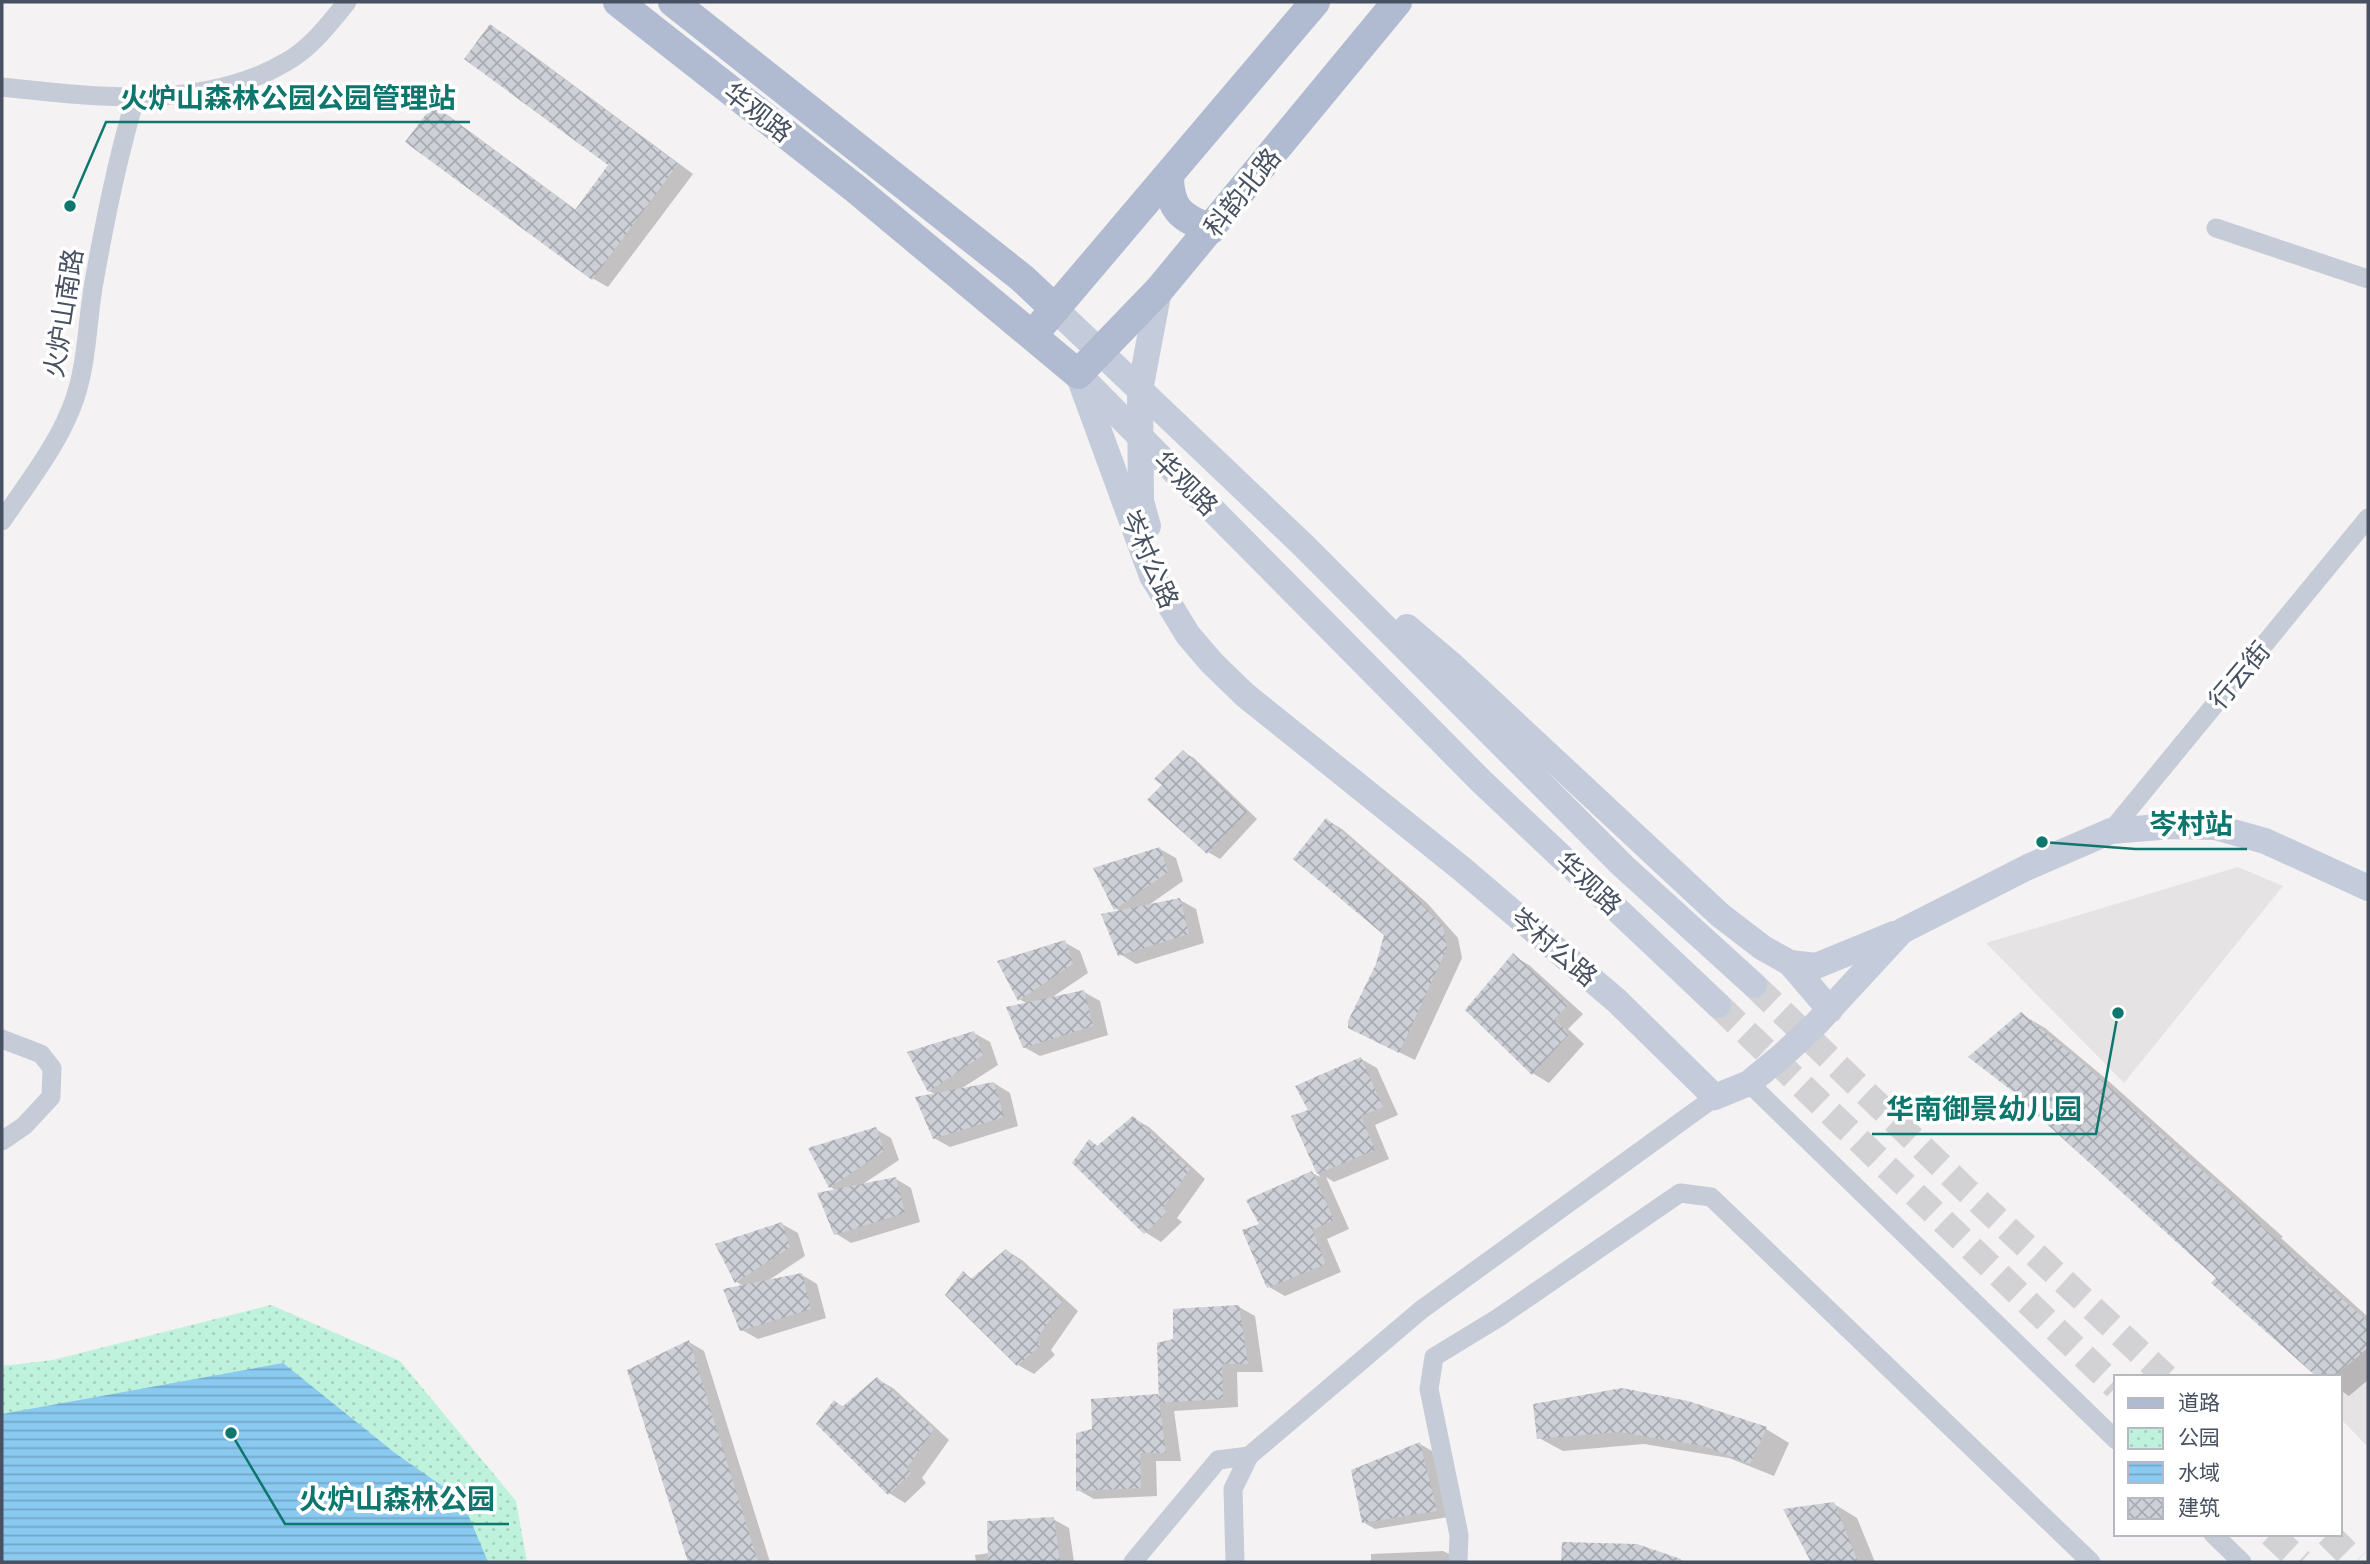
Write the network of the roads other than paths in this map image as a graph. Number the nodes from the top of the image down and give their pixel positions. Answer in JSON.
{"nodes":[{"id":1,"x":347,"y":2,"type":"edge"},
{"id":2,"x":618,"y":2,"type":"edge"},
{"id":3,"x":673,"y":2,"type":"edge"},
{"id":4,"x":1315,"y":2,"type":"edge"},
{"id":5,"x":1397,"y":2,"type":"edge"},
{"id":6,"x":2,"y":87,"type":"edge"},
{"id":7,"x":136,"y":96,"type":"junction"},
{"id":8,"x":1169,"y":175,"type":"junction"},
{"id":9,"x":2216,"y":228,"type":"dead end"},
{"id":10,"x":1211,"y":229,"type":"junction"},
{"id":11,"x":2368,"y":279,"type":"edge"},
{"id":12,"x":1159,"y":290,"type":"junction"},
{"id":13,"x":1055,"y":309,"type":"junction"},
{"id":14,"x":1032,"y":334,"type":"junction"},
{"id":15,"x":1100,"y":352,"type":"junction"},
{"id":16,"x":1078,"y":374,"type":"junction"},
{"id":17,"x":1140,"y":390,"type":"junction"},
{"id":18,"x":1141,"y":437,"type":"junction"},
{"id":19,"x":2368,"y":519,"type":"edge"},
{"id":20,"x":2,"y":521,"type":"edge"},
{"id":21,"x":1284,"y":527,"type":"junction"},
{"id":22,"x":1212,"y":663,"type":"junction"},
{"id":23,"x":2111,"y":831,"type":"junction"},
{"id":24,"x":2368,"y":888,"type":"edge"},
{"id":25,"x":1902,"y":931,"type":"junction"},
{"id":26,"x":1790,"y":963,"type":"junction"},
{"id":27,"x":1754,"y":985,"type":"tunnel mouth"},
{"id":28,"x":1718,"y":1005,"type":"tunnel mouth"},
{"id":29,"x":1830,"y":1010,"type":"junction"},
{"id":30,"x":2,"y":1039,"type":"edge"},
{"id":31,"x":1749,"y":1083,"type":"junction"},
{"id":32,"x":1715,"y":1097,"type":"junction"},
{"id":33,"x":2,"y":1141,"type":"edge"},
{"id":34,"x":2114,"y":1438,"type":"edge"},
{"id":35,"x":1250,"y":1456,"type":"junction"},
{"id":36,"x":2215,"y":1536,"type":"edge"},
{"id":37,"x":1133,"y":1562,"type":"edge"},
{"id":38,"x":1235,"y":1562,"type":"edge"},
{"id":39,"x":1458,"y":1562,"type":"edge"},
{"id":40,"x":2091,"y":1562,"type":"edge"},
{"id":41,"x":2242,"y":1562,"type":"edge"}],
"edges":[{"from":1,"to":7,"type":"street"},
{"from":2,"to":14,"type":"main road","name":"华观路"},
{"from":3,"to":13,"type":"main road","name":"华观路"},
{"from":4,"to":8,"type":"main road"},
{"from":5,"to":10,"type":"main road","name":"科韵北路"},
{"from":6,"to":7,"type":"street"},
{"from":7,"to":20,"type":"street","name":"火炉山南路"},
{"from":8,"to":10,"type":"main road"},
{"from":8,"to":13,"type":"main road"},
{"from":9,"to":11,"type":"street"},
{"from":10,"to":12,"type":"main road","name":"科韵北路"},
{"from":12,"to":15,"type":"main road","name":"科韵北路"},
{"from":12,"to":17,"type":"street"},
{"from":13,"to":14,"type":"main road"},
{"from":13,"to":15,"type":"street","name":"华观路"},
{"from":14,"to":16,"type":"main road","name":"华观路"},
{"from":15,"to":16,"type":"main road","name":"科韵北路"},
{"from":15,"to":17,"type":"street","name":"华观路"},
{"from":16,"to":18,"type":"street","name":"华观路"},
{"from":16,"to":22,"type":"street","name":"岑村公路"},
{"from":17,"to":18,"type":"street"},
{"from":17,"to":21,"type":"street","name":"华观路"},
{"from":18,"to":22,"type":"street"},
{"from":18,"to":28,"type":"street","name":"华观路"},
{"from":19,"to":23,"type":"street","name":"行云街"},
{"from":21,"to":26,"type":"street"},
{"from":21,"to":27,"type":"street","name":"华观路"},
{"from":22,"to":32,"type":"street","name":"岑村公路"},
{"from":23,"to":24,"type":"street"},
{"from":23,"to":25,"type":"street"},
{"from":25,"to":26,"type":"street"},
{"from":25,"to":29,"type":"street"},
{"from":26,"to":29,"type":"street"},
{"from":29,"to":31,"type":"street"},
{"from":30,"to":33,"type":"street"},
{"from":31,"to":32,"type":"street"},
{"from":31,"to":34,"type":"street"},
{"from":32,"to":35,"type":"street"},
{"from":35,"to":37,"type":"street"},
{"from":35,"to":38,"type":"street"},
{"from":36,"to":41,"type":"street"},
{"from":39,"to":40,"type":"street"}]}
